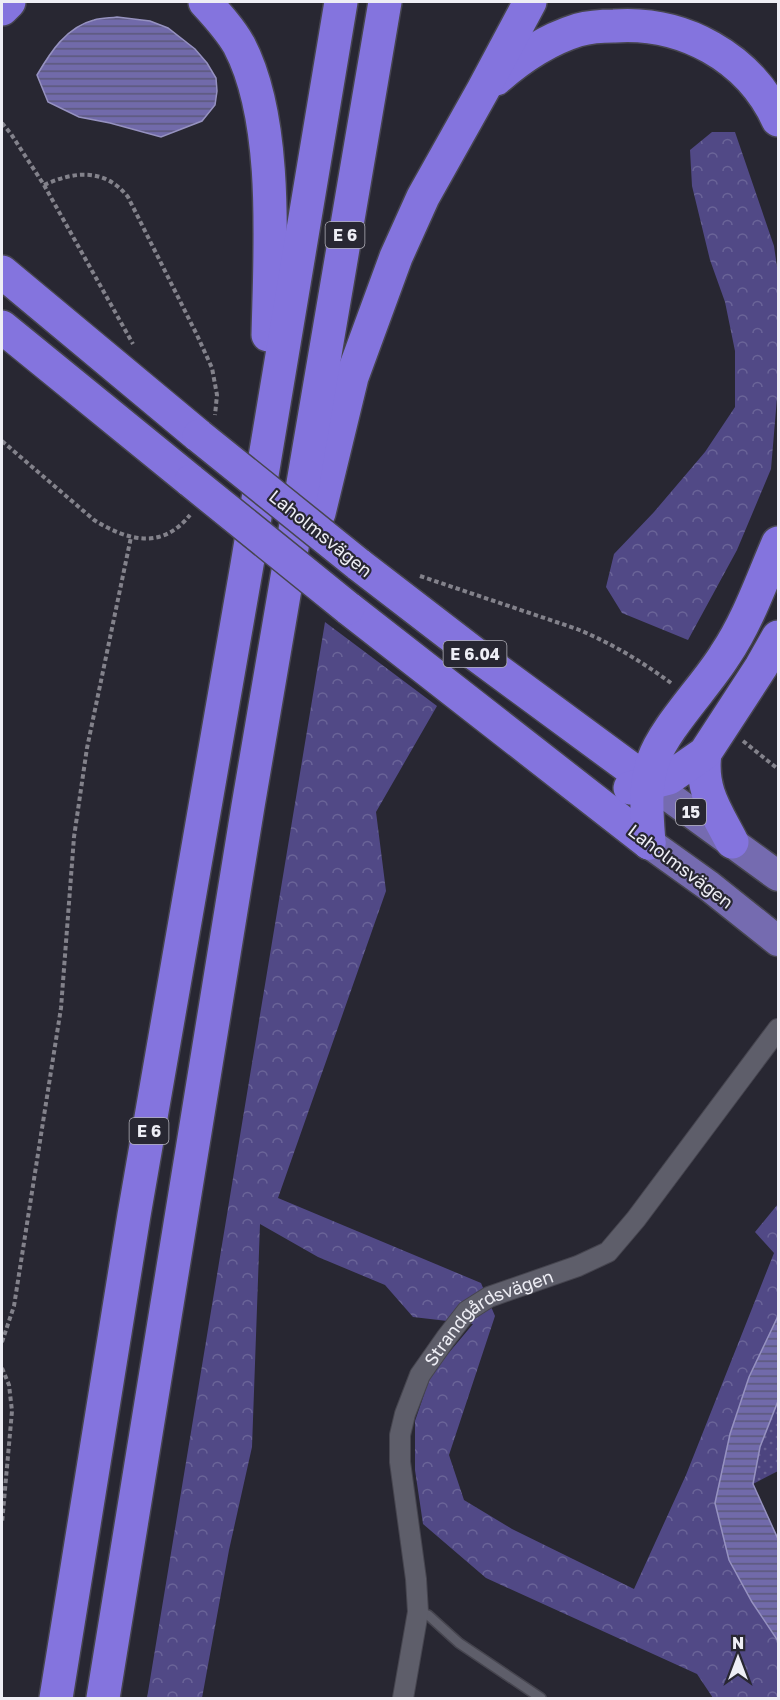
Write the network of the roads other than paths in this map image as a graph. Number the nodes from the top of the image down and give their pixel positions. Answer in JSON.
{"nodes":[{"id":1,"x":9,"y":2,"type":"edge"},
{"id":2,"x":205,"y":2,"type":"edge"},
{"id":3,"x":341,"y":2,"type":"edge"},
{"id":4,"x":385,"y":2,"type":"edge"},
{"id":5,"x":530,"y":2,"type":"edge"},
{"id":6,"x":2,"y":9,"type":"edge"},
{"id":7,"x":483,"y":90,"type":"junction"},
{"id":8,"x":778,"y":120,"type":"edge"},
{"id":9,"x":2,"y":272,"type":"edge"},
{"id":10,"x":2,"y":327,"type":"edge"},
{"id":11,"x":266,"y":453,"type":"junction"},
{"id":12,"x":778,"y":543,"type":"edge"},
{"id":13,"x":778,"y":637,"type":"edge"},
{"id":14,"x":675,"y":724,"type":"junction"},
{"id":15,"x":594,"y":741,"type":"junction"},
{"id":16,"x":705,"y":753,"type":"junction"},
{"id":17,"x":649,"y":782,"type":"junction"},
{"id":18,"x":584,"y":793,"type":"junction"},
{"id":19,"x":248,"y":806,"type":"junction"},
{"id":20,"x":732,"y":842,"type":"junction"},
{"id":21,"x":650,"y":843,"type":"junction"},
{"id":22,"x":778,"y":876,"type":"edge"},
{"id":23,"x":778,"y":941,"type":"edge"},
{"id":24,"x":778,"y":1029,"type":"edge"},
{"id":25,"x":418,"y":1612,"type":"junction"},
{"id":26,"x":55,"y":1693,"type":"edge"},
{"id":27,"x":105,"y":1695,"type":"edge"},
{"id":28,"x":404,"y":1698,"type":"edge"},
{"id":29,"x":541,"y":1698,"type":"edge"}],
"edges":[{"from":1,"to":6,"type":"highway"},
{"from":2,"to":11,"type":"highway"},
{"from":3,"to":11,"type":"highway","number":"E 6"},
{"from":4,"to":19,"type":"highway","number":"E 6"},
{"from":5,"to":7,"type":"highway"},
{"from":7,"to":8,"type":"highway"},
{"from":7,"to":19,"type":"highway"},
{"from":9,"to":15,"type":"highway","name":"Laholmsvägen","number":"E 6.04","bridge":true},
{"from":10,"to":18,"type":"highway","name":"Laholmsvägen","number":"E 6.04","bridge":true},
{"from":11,"to":26,"type":"highway","number":"E 6"},
{"from":12,"to":14,"type":"highway"},
{"from":13,"to":16,"type":"highway"},
{"from":14,"to":15,"type":"highway"},
{"from":14,"to":17,"type":"highway"},
{"from":15,"to":17,"type":"highway","name":"Laholmsvägen","number":"E 6.04"},
{"from":16,"to":17,"type":"highway"},
{"from":16,"to":20,"type":"highway"},
{"from":17,"to":18,"type":"highway"},
{"from":17,"to":20,"type":"main road","name":"Laholmsvägen","number":"15"},
{"from":17,"to":21,"type":"highway"},
{"from":18,"to":21,"type":"highway","name":"Laholmsvägen","number":"E 6.04"},
{"from":19,"to":27,"type":"highway","number":"E 6"},
{"from":20,"to":22,"type":"main road","name":"Laholmsvägen","number":"15"},
{"from":21,"to":23,"type":"main road","name":"Laholmsvägen"},
{"from":24,"to":25,"type":"street","name":"Strandgårdsvägen"},
{"from":25,"to":28,"type":"street","name":"Strandgårdsvägen"},
{"from":25,"to":29,"type":"lane"}]}
